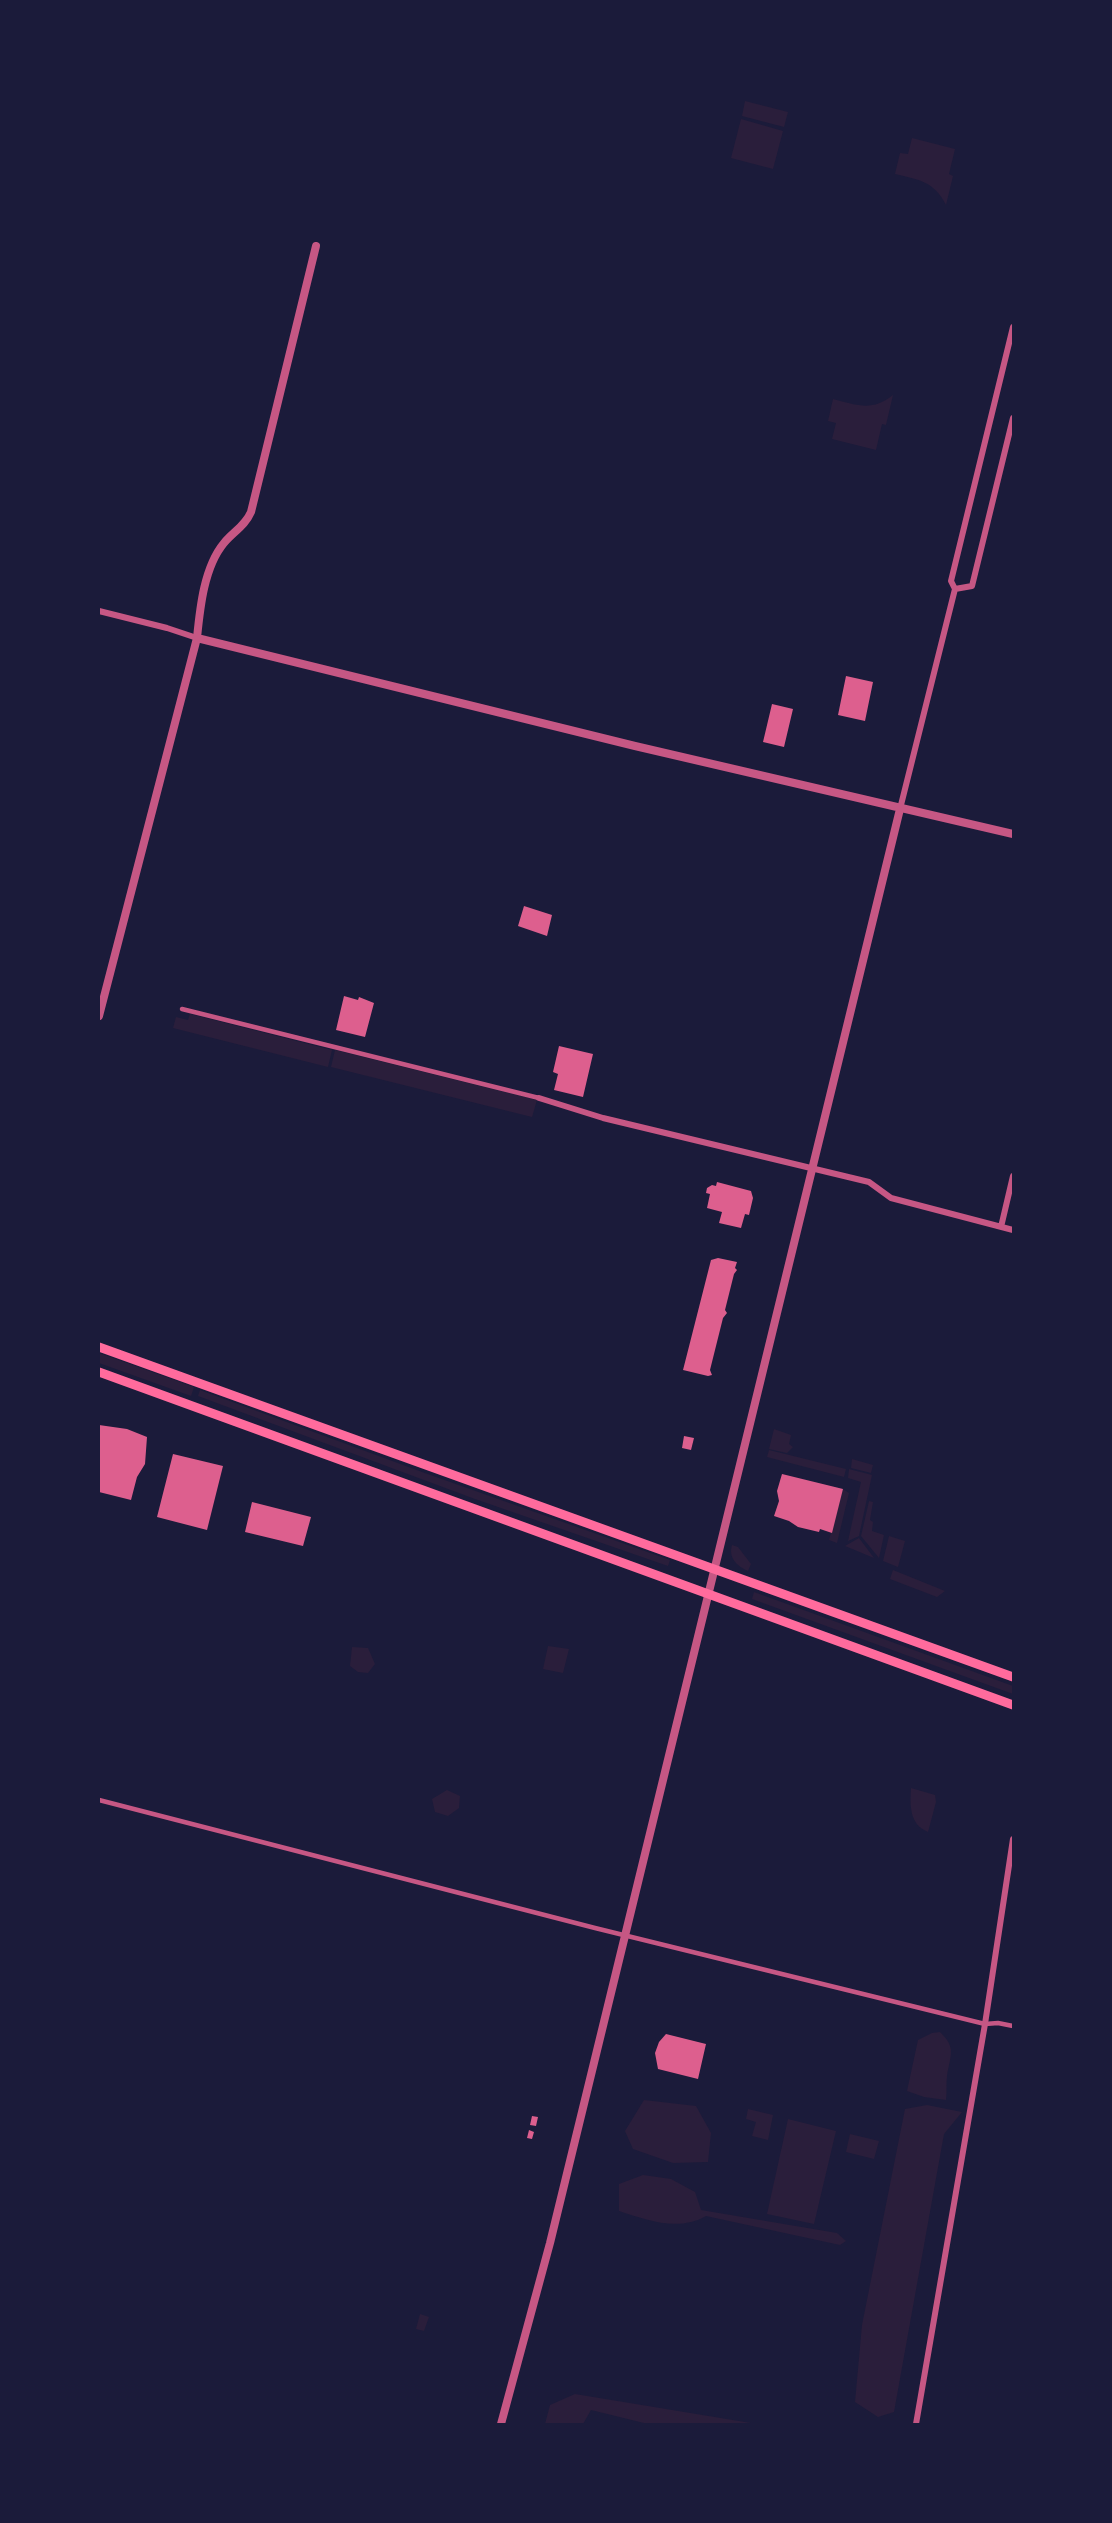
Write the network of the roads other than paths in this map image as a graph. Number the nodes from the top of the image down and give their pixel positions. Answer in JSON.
{"nodes":[{"id":1,"x":316,"y":246,"type":"dead end"},
{"id":2,"x":1013,"y":327,"type":"edge"},
{"id":3,"x":1013,"y":418,"type":"edge"},
{"id":4,"x":955,"y":589,"type":"junction"},
{"id":5,"x":99,"y":611,"type":"edge"},
{"id":6,"x":197,"y":638,"type":"junction"},
{"id":7,"x":900,"y":809,"type":"junction"},
{"id":8,"x":1013,"y":834,"type":"edge"},
{"id":9,"x":182,"y":1010,"type":"dead end"},
{"id":10,"x":99,"y":1016,"type":"edge"},
{"id":11,"x":539,"y":1098,"type":"joint"},
{"id":12,"x":814,"y":1167,"type":"junction"},
{"id":13,"x":1013,"y":1176,"type":"edge"},
{"id":14,"x":1001,"y":1227,"type":"junction"},
{"id":15,"x":1013,"y":1230,"type":"edge"},
{"id":16,"x":99,"y":1347,"type":"edge"},
{"id":17,"x":99,"y":1372,"type":"edge"},
{"id":18,"x":715,"y":1569,"type":"junction"},
{"id":19,"x":708,"y":1594,"type":"junction"},
{"id":20,"x":1013,"y":1677,"type":"edge"},
{"id":21,"x":1013,"y":1704,"type":"edge"},
{"id":22,"x":99,"y":1800,"type":"edge"},
{"id":23,"x":1013,"y":1839,"type":"edge"},
{"id":24,"x":625,"y":1935,"type":"junction"},
{"id":25,"x":985,"y":2024,"type":"junction"},
{"id":26,"x":1013,"y":2026,"type":"edge"},
{"id":27,"x":501,"y":2424,"type":"edge"},
{"id":28,"x":916,"y":2424,"type":"edge"}],
"edges":[{"from":1,"to":6,"type":"street"},
{"from":2,"to":4,"type":"street"},
{"from":3,"to":4,"type":"street"},
{"from":4,"to":7,"type":"street"},
{"from":5,"to":6,"type":"street"},
{"from":6,"to":7,"type":"street"},
{"from":6,"to":10,"type":"street"},
{"from":7,"to":8,"type":"street"},
{"from":7,"to":12,"type":"street"},
{"from":9,"to":11,"type":"street"},
{"from":11,"to":12,"type":"street"},
{"from":12,"to":14,"type":"street"},
{"from":12,"to":18,"type":"street"},
{"from":13,"to":14,"type":"street"},
{"from":14,"to":15,"type":"street"},
{"from":16,"to":18,"type":"main road"},
{"from":17,"to":19,"type":"main road"},
{"from":18,"to":19,"type":"street"},
{"from":18,"to":20,"type":"main road"},
{"from":19,"to":21,"type":"main road"},
{"from":19,"to":24,"type":"street"},
{"from":22,"to":24,"type":"street"},
{"from":23,"to":25,"type":"street"},
{"from":24,"to":25,"type":"street"},
{"from":24,"to":27,"type":"street"},
{"from":25,"to":26,"type":"street"},
{"from":25,"to":28,"type":"street"}]}
